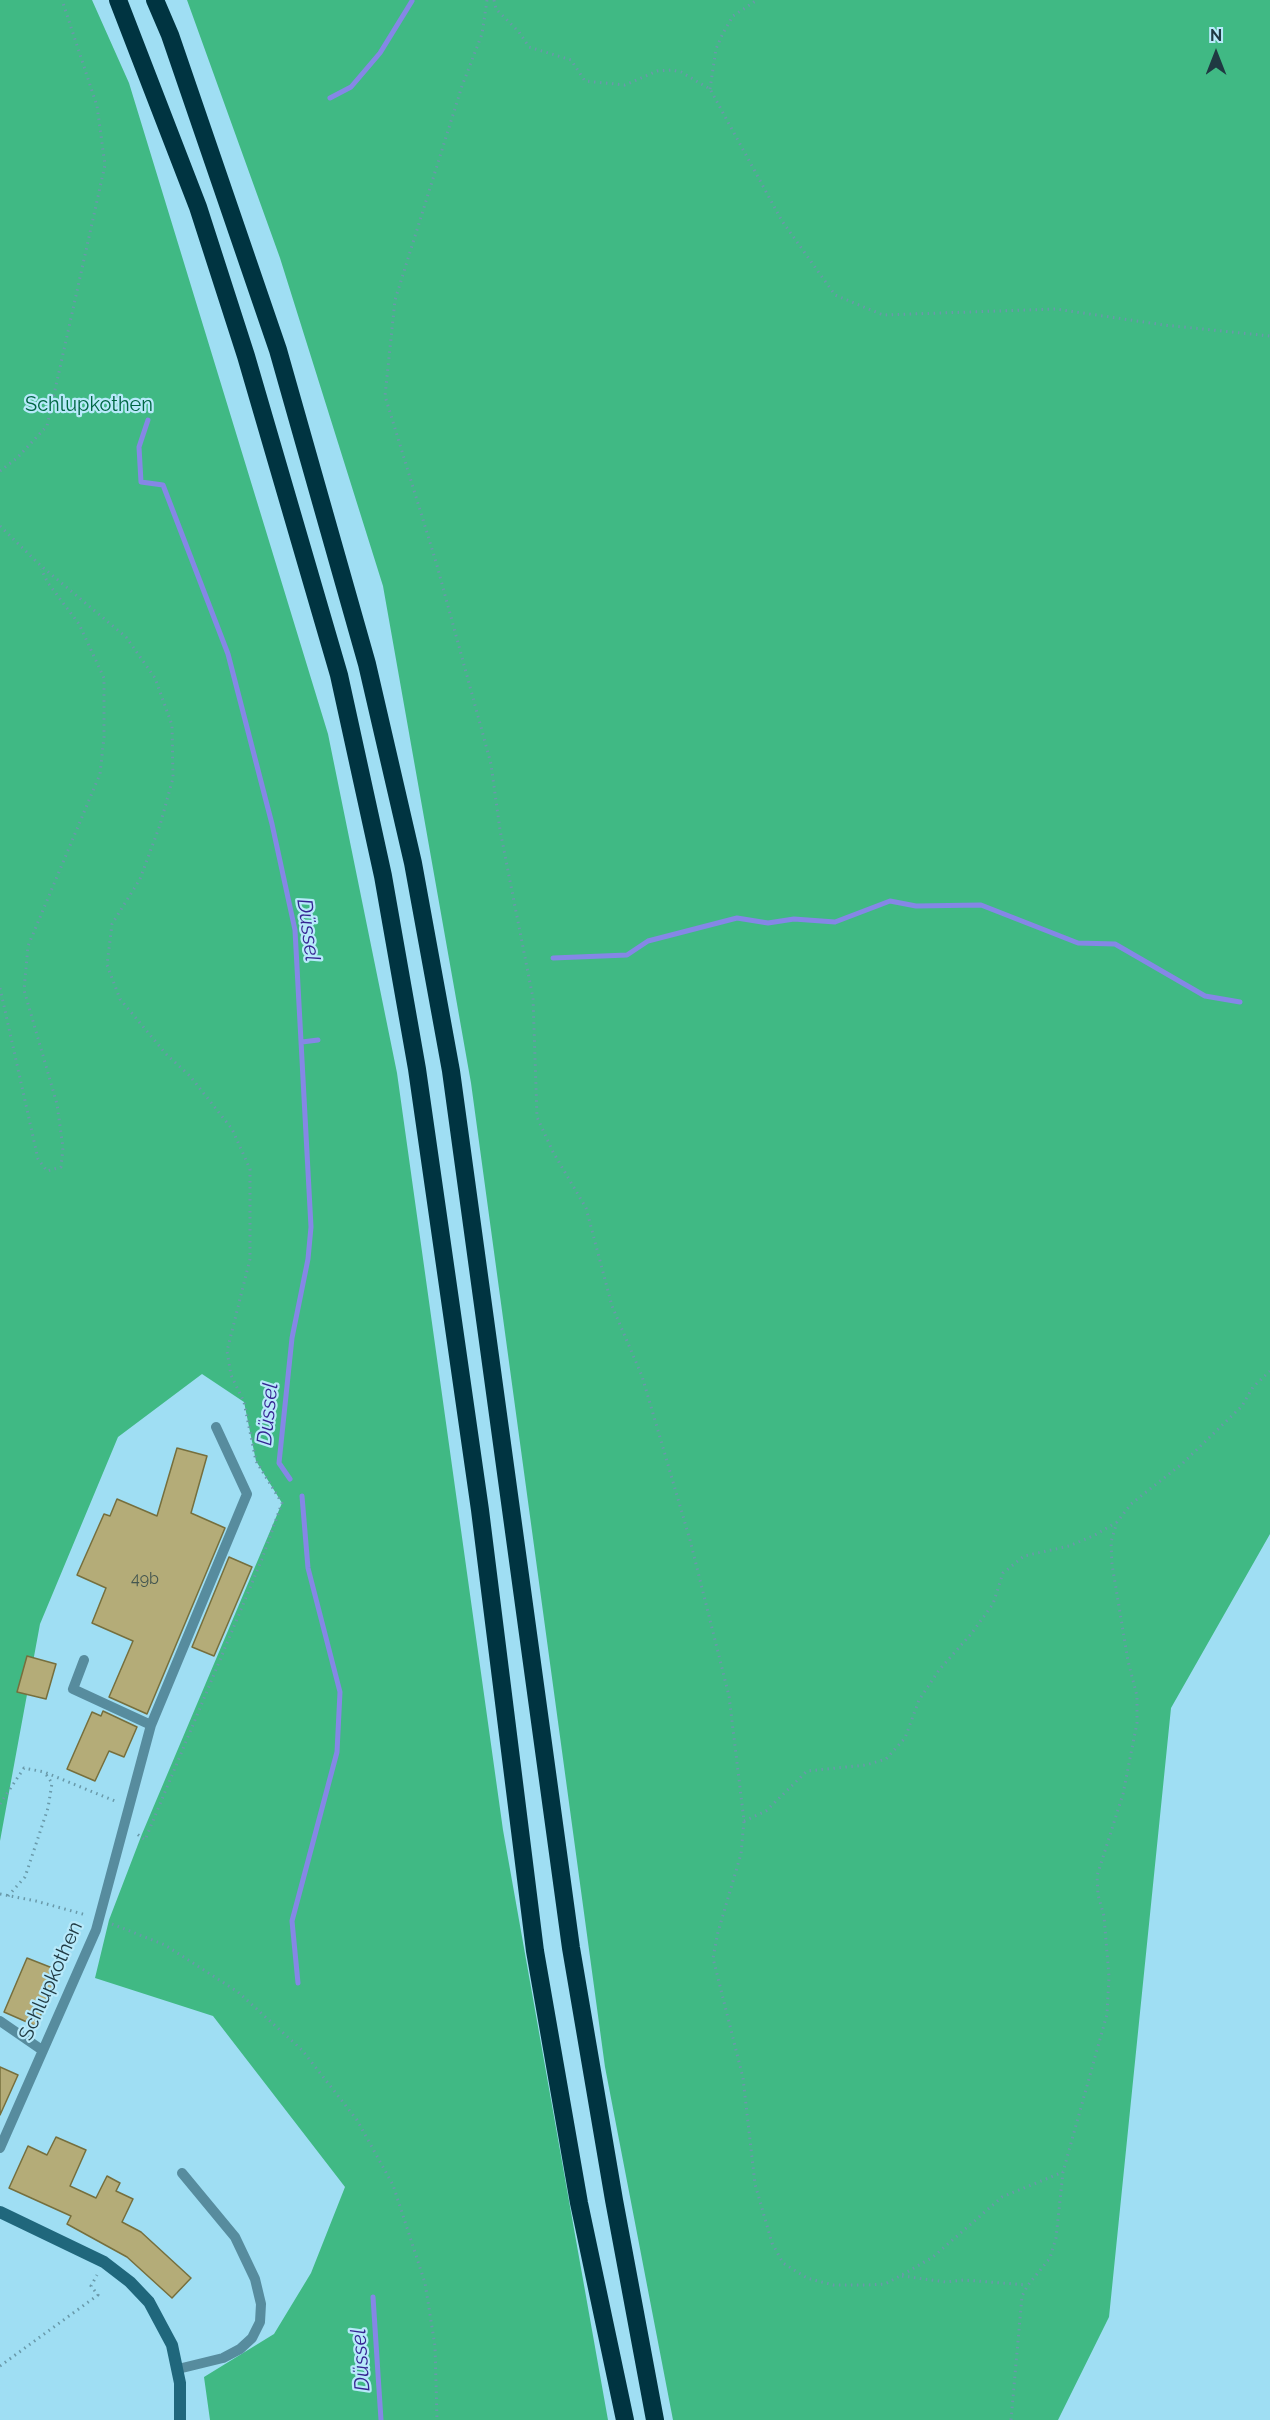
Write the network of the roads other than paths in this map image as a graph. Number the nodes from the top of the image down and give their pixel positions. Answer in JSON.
{"nodes":[{"id":1,"x":118,"y":0,"type":"edge"},
{"id":2,"x":155,"y":0,"type":"edge"},
{"id":3,"x":216,"y":1427,"type":"dead end"},
{"id":4,"x":84,"y":1660,"type":"dead end"},
{"id":5,"x":152,"y":1725,"type":"junction"},
{"id":6,"x":0,"y":2021,"type":"edge"},
{"id":7,"x":42,"y":2050,"type":"junction"},
{"id":8,"x":0,"y":2148,"type":"edge"},
{"id":9,"x":182,"y":2173,"type":"dead end"},
{"id":10,"x":0,"y":2211,"type":"edge"},
{"id":11,"x":178,"y":2369,"type":"junction"},
{"id":12,"x":180,"y":2420,"type":"edge"},
{"id":13,"x":625,"y":2420,"type":"edge"},
{"id":14,"x":655,"y":2420,"type":"edge"}],
"edges":[{"from":1,"to":13,"type":"highway"},
{"from":2,"to":14,"type":"highway"},
{"from":3,"to":5,"type":"lane","name":"Schlupkothen"},
{"from":4,"to":5,"type":"lane"},
{"from":5,"to":7,"type":"lane","name":"Schlupkothen"},
{"from":6,"to":7,"type":"lane"},
{"from":7,"to":8,"type":"lane","name":"Schlupkothen"},
{"from":9,"to":11,"type":"lane"},
{"from":10,"to":11,"type":"main road"},
{"from":11,"to":12,"type":"main road"}]}
